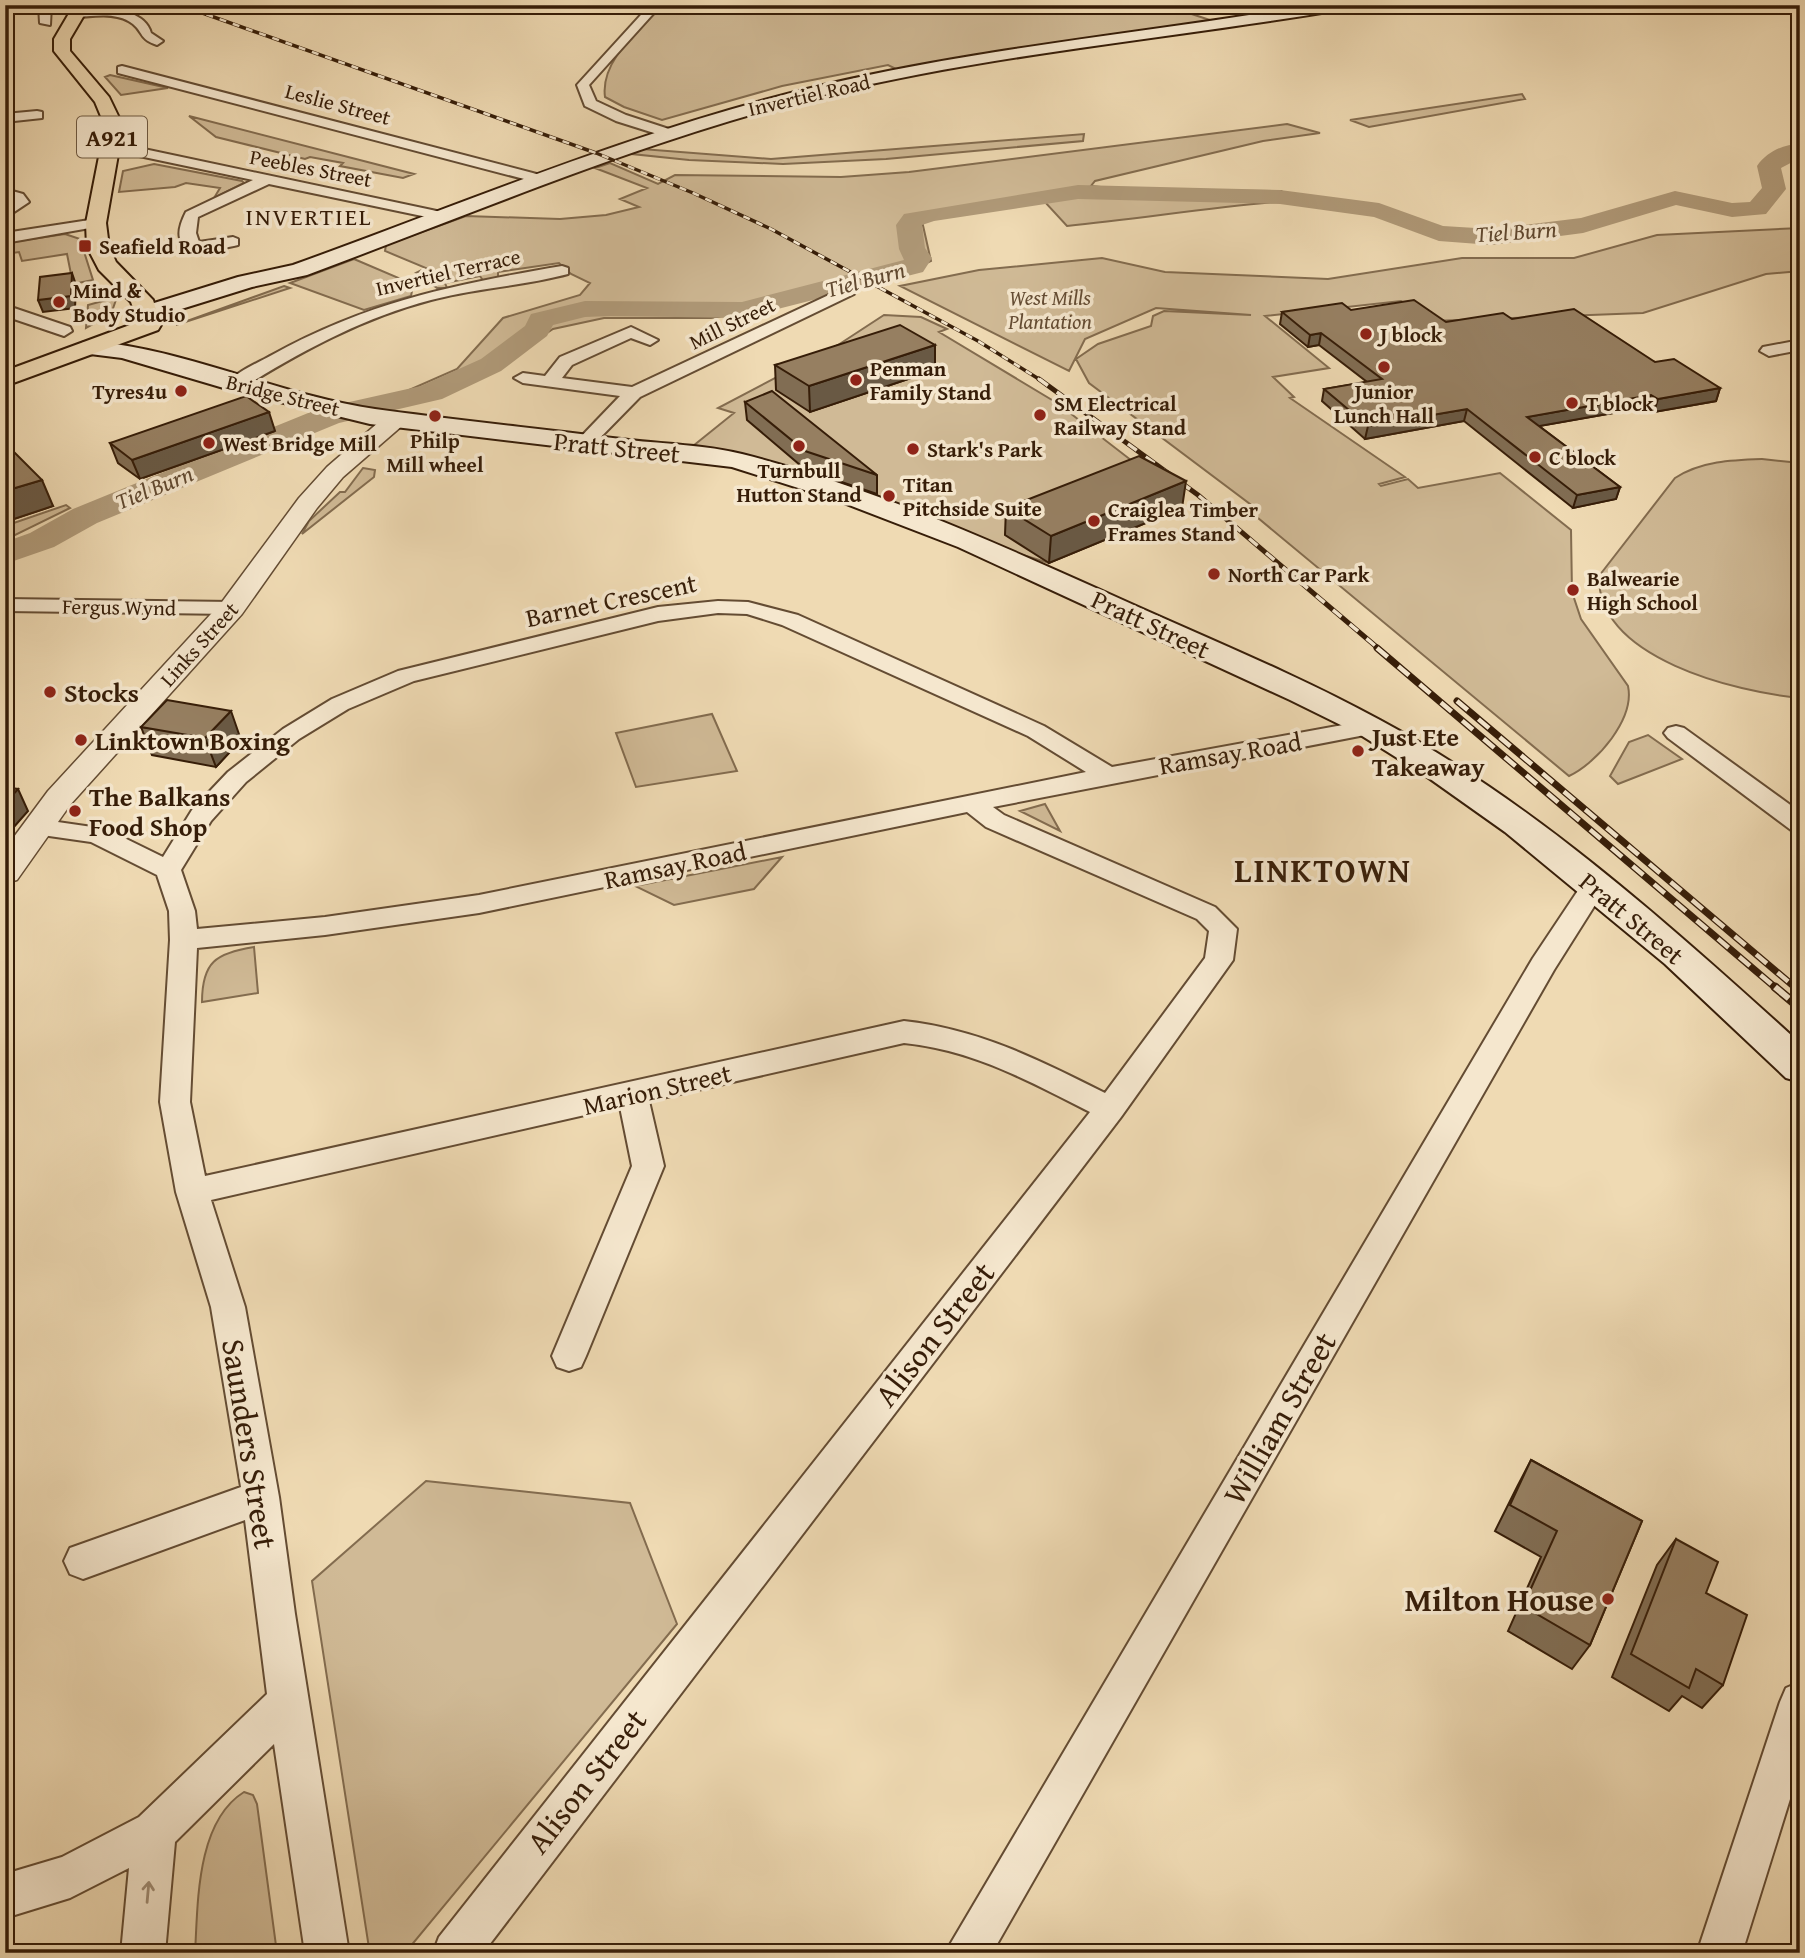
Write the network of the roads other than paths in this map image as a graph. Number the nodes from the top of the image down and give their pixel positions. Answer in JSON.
{"nodes":[{"id":1,"x":45,"y":5,"type":"edge"},
{"id":2,"x":656,"y":5,"type":"edge"},
{"id":3,"x":1340,"y":5,"type":"edge"},
{"id":4,"x":80,"y":10,"type":"edge"},
{"id":5,"x":29,"y":22,"type":"dead end"},
{"id":6,"x":157,"y":41,"type":"dead end"},
{"id":7,"x":122,"y":70,"type":"dead end"},
{"id":8,"x":37,"y":115,"type":"dead end"},
{"id":9,"x":5,"y":118,"type":"edge"},
{"id":10,"x":670,"y":134,"type":"junction"},
{"id":11,"x":111,"y":146,"type":"junction"},
{"id":12,"x":167,"y":160,"type":"junction"},
{"id":13,"x":107,"y":166,"type":"junction"},
{"id":14,"x":265,"y":180,"type":"junction"},
{"id":15,"x":543,"y":180,"type":"junction"},
{"id":16,"x":5,"y":193,"type":"edge"},
{"id":17,"x":5,"y":214,"type":"edge"},
{"id":18,"x":446,"y":217,"type":"junction"},
{"id":19,"x":96,"y":223,"type":"junction"},
{"id":20,"x":5,"y":238,"type":"edge"},
{"id":21,"x":233,"y":242,"type":"dead end"},
{"id":22,"x":299,"y":270,"type":"junction"},
{"id":23,"x":562,"y":271,"type":"dead end"},
{"id":24,"x":849,"y":291,"type":"dead end"},
{"id":25,"x":5,"y":310,"type":"edge"},
{"id":26,"x":148,"y":319,"type":"junction"},
{"id":27,"x":64,"y":331,"type":"dead end"},
{"id":28,"x":91,"y":340,"type":"junction"},
{"id":29,"x":650,"y":340,"type":"dead end"},
{"id":30,"x":1800,"y":345,"type":"edge"},
{"id":31,"x":1769,"y":351,"type":"dead end"},
{"id":32,"x":173,"y":365,"type":"junction"},
{"id":33,"x":5,"y":368,"type":"edge"},
{"id":34,"x":523,"y":378,"type":"dead end"},
{"id":35,"x":5,"y":379,"type":"edge"},
{"id":36,"x":549,"y":382,"type":"junction"},
{"id":37,"x":236,"y":384,"type":"junction"},
{"id":38,"x":634,"y":393,"type":"junction"},
{"id":39,"x":383,"y":418,"type":"junction"},
{"id":40,"x":583,"y":444,"type":"junction"},
{"id":41,"x":5,"y":606,"type":"edge"},
{"id":42,"x":232,"y":608,"type":"junction"},
{"id":43,"x":1370,"y":727,"type":"junction"},
{"id":44,"x":1676,"y":733,"type":"dead end"},
{"id":45,"x":1108,"y":775,"type":"junction"},
{"id":46,"x":972,"y":803,"type":"junction"},
{"id":47,"x":1800,"y":824,"type":"edge"},
{"id":48,"x":37,"y":827,"type":"junction"},
{"id":49,"x":168,"y":870,"type":"junction"},
{"id":50,"x":5,"y":872,"type":"edge"},
{"id":51,"x":1594,"y":886,"type":"junction"},
{"id":52,"x":184,"y":940,"type":"junction"},
{"id":53,"x":1800,"y":1067,"type":"edge"},
{"id":54,"x":633,"y":1095,"type":"junction"},
{"id":55,"x":1110,"y":1109,"type":"junction"},
{"id":56,"x":192,"y":1192,"type":"junction"},
{"id":57,"x":569,"y":1356,"type":"dead end"},
{"id":58,"x":261,"y":1497,"type":"junction"},
{"id":59,"x":83,"y":1561,"type":"dead end"},
{"id":60,"x":289,"y":1701,"type":"junction"},
{"id":61,"x":1800,"y":1702,"type":"edge"},
{"id":62,"x":154,"y":1832,"type":"junction"},
{"id":63,"x":5,"y":1896,"type":"edge"},
{"id":64,"x":143,"y":1953,"type":"edge"},
{"id":65,"x":327,"y":1953,"type":"edge"},
{"id":66,"x":455,"y":1953,"type":"edge"},
{"id":67,"x":967,"y":1953,"type":"edge"},
{"id":68,"x":1719,"y":1953,"type":"edge"}],
"edges":[{"from":1,"to":5,"type":"street"},
{"from":2,"to":10,"type":"street"},
{"from":3,"to":10,"type":"main road","name":"Invertiel Road"},
{"from":4,"to":6,"type":"street"},
{"from":4,"to":11,"type":"main road","number":"A921"},
{"from":7,"to":15,"type":"street","name":"Leslie Street"},
{"from":8,"to":9,"type":"street"},
{"from":10,"to":15,"type":"main road","name":"Invertiel Road"},
{"from":11,"to":12,"type":"street","name":"Peebles Street"},
{"from":11,"to":13,"type":"main road","number":"A921"},
{"from":12,"to":13,"type":"street","name":"Peebles Street"},
{"from":12,"to":14,"type":"street","name":"Peebles Street"},
{"from":13,"to":19,"type":"main road","number":"A921"},
{"from":14,"to":18,"type":"street","name":"Peebles Street"},
{"from":14,"to":21,"type":"street"},
{"from":15,"to":18,"type":"main road","name":"Invertiel Road"},
{"from":16,"to":17,"type":"street"},
{"from":18,"to":22,"type":"main road","name":"Invertiel Road"},
{"from":19,"to":20,"type":"street"},
{"from":19,"to":26,"type":"main road","number":"A921"},
{"from":22,"to":26,"type":"main road","name":"Invertiel Road"},
{"from":22,"to":26,"type":"main road","name":"Invertiel Road"},
{"from":23,"to":37,"type":"street","name":"Invertiel Terrace"},
{"from":24,"to":38,"type":"street","name":"Mill Street"},
{"from":25,"to":27,"type":"street"},
{"from":26,"to":28,"type":"main road"},
{"from":26,"to":32,"type":"main road"},
{"from":28,"to":32,"type":"main road","name":"Bridge Street"},
{"from":28,"to":33,"type":"main road"},
{"from":28,"to":35,"type":"main road"},
{"from":29,"to":36,"type":"street","name":"Mill Street"},
{"from":30,"to":31,"type":"street"},
{"from":32,"to":37,"type":"main road","name":"Bridge Street"},
{"from":34,"to":36,"type":"street"},
{"from":36,"to":38,"type":"street"},
{"from":37,"to":39,"type":"main road","name":"Bridge Street"},
{"from":38,"to":40,"type":"street","name":"Mill Street"},
{"from":39,"to":40,"type":"main road","name":"Pratt Street"},
{"from":39,"to":42,"type":"street","name":"Links Street"},
{"from":40,"to":43,"type":"main road","name":"Pratt Street"},
{"from":41,"to":42,"type":"street","name":"Fergus Wynd"},
{"from":42,"to":48,"type":"street","name":"Links Street"},
{"from":43,"to":45,"type":"street","name":"Ramsay Road"},
{"from":43,"to":51,"type":"main road","name":"Pratt Street"},
{"from":44,"to":47,"type":"street"},
{"from":45,"to":46,"type":"street","name":"Ramsay Road"},
{"from":45,"to":49,"type":"street","name":"Barnet Crescent"},
{"from":46,"to":52,"type":"street","name":"Ramsay Road"},
{"from":46,"to":55,"type":"street","name":"Alison Street"},
{"from":48,"to":49,"type":"street"},
{"from":48,"to":50,"type":"street","name":"Links Street"},
{"from":49,"to":52,"type":"street"},
{"from":51,"to":53,"type":"main road","name":"Pratt Street"},
{"from":51,"to":67,"type":"street","name":"William Street"},
{"from":52,"to":56,"type":"street","name":"Saunders Street"},
{"from":54,"to":55,"type":"street","name":"Marion Street"},
{"from":54,"to":56,"type":"street","name":"Marion Street"},
{"from":54,"to":57,"type":"street"},
{"from":55,"to":66,"type":"street","name":"Alison Street"},
{"from":56,"to":58,"type":"street","name":"Saunders Street"},
{"from":58,"to":59,"type":"street"},
{"from":58,"to":60,"type":"street","name":"Saunders Street"},
{"from":60,"to":62,"type":"street"},
{"from":60,"to":65,"type":"street","name":"Saunders Street"},
{"from":61,"to":68,"type":"street"},
{"from":62,"to":63,"type":"street"},
{"from":64,"to":62,"type":"street","one_way":true}]}
